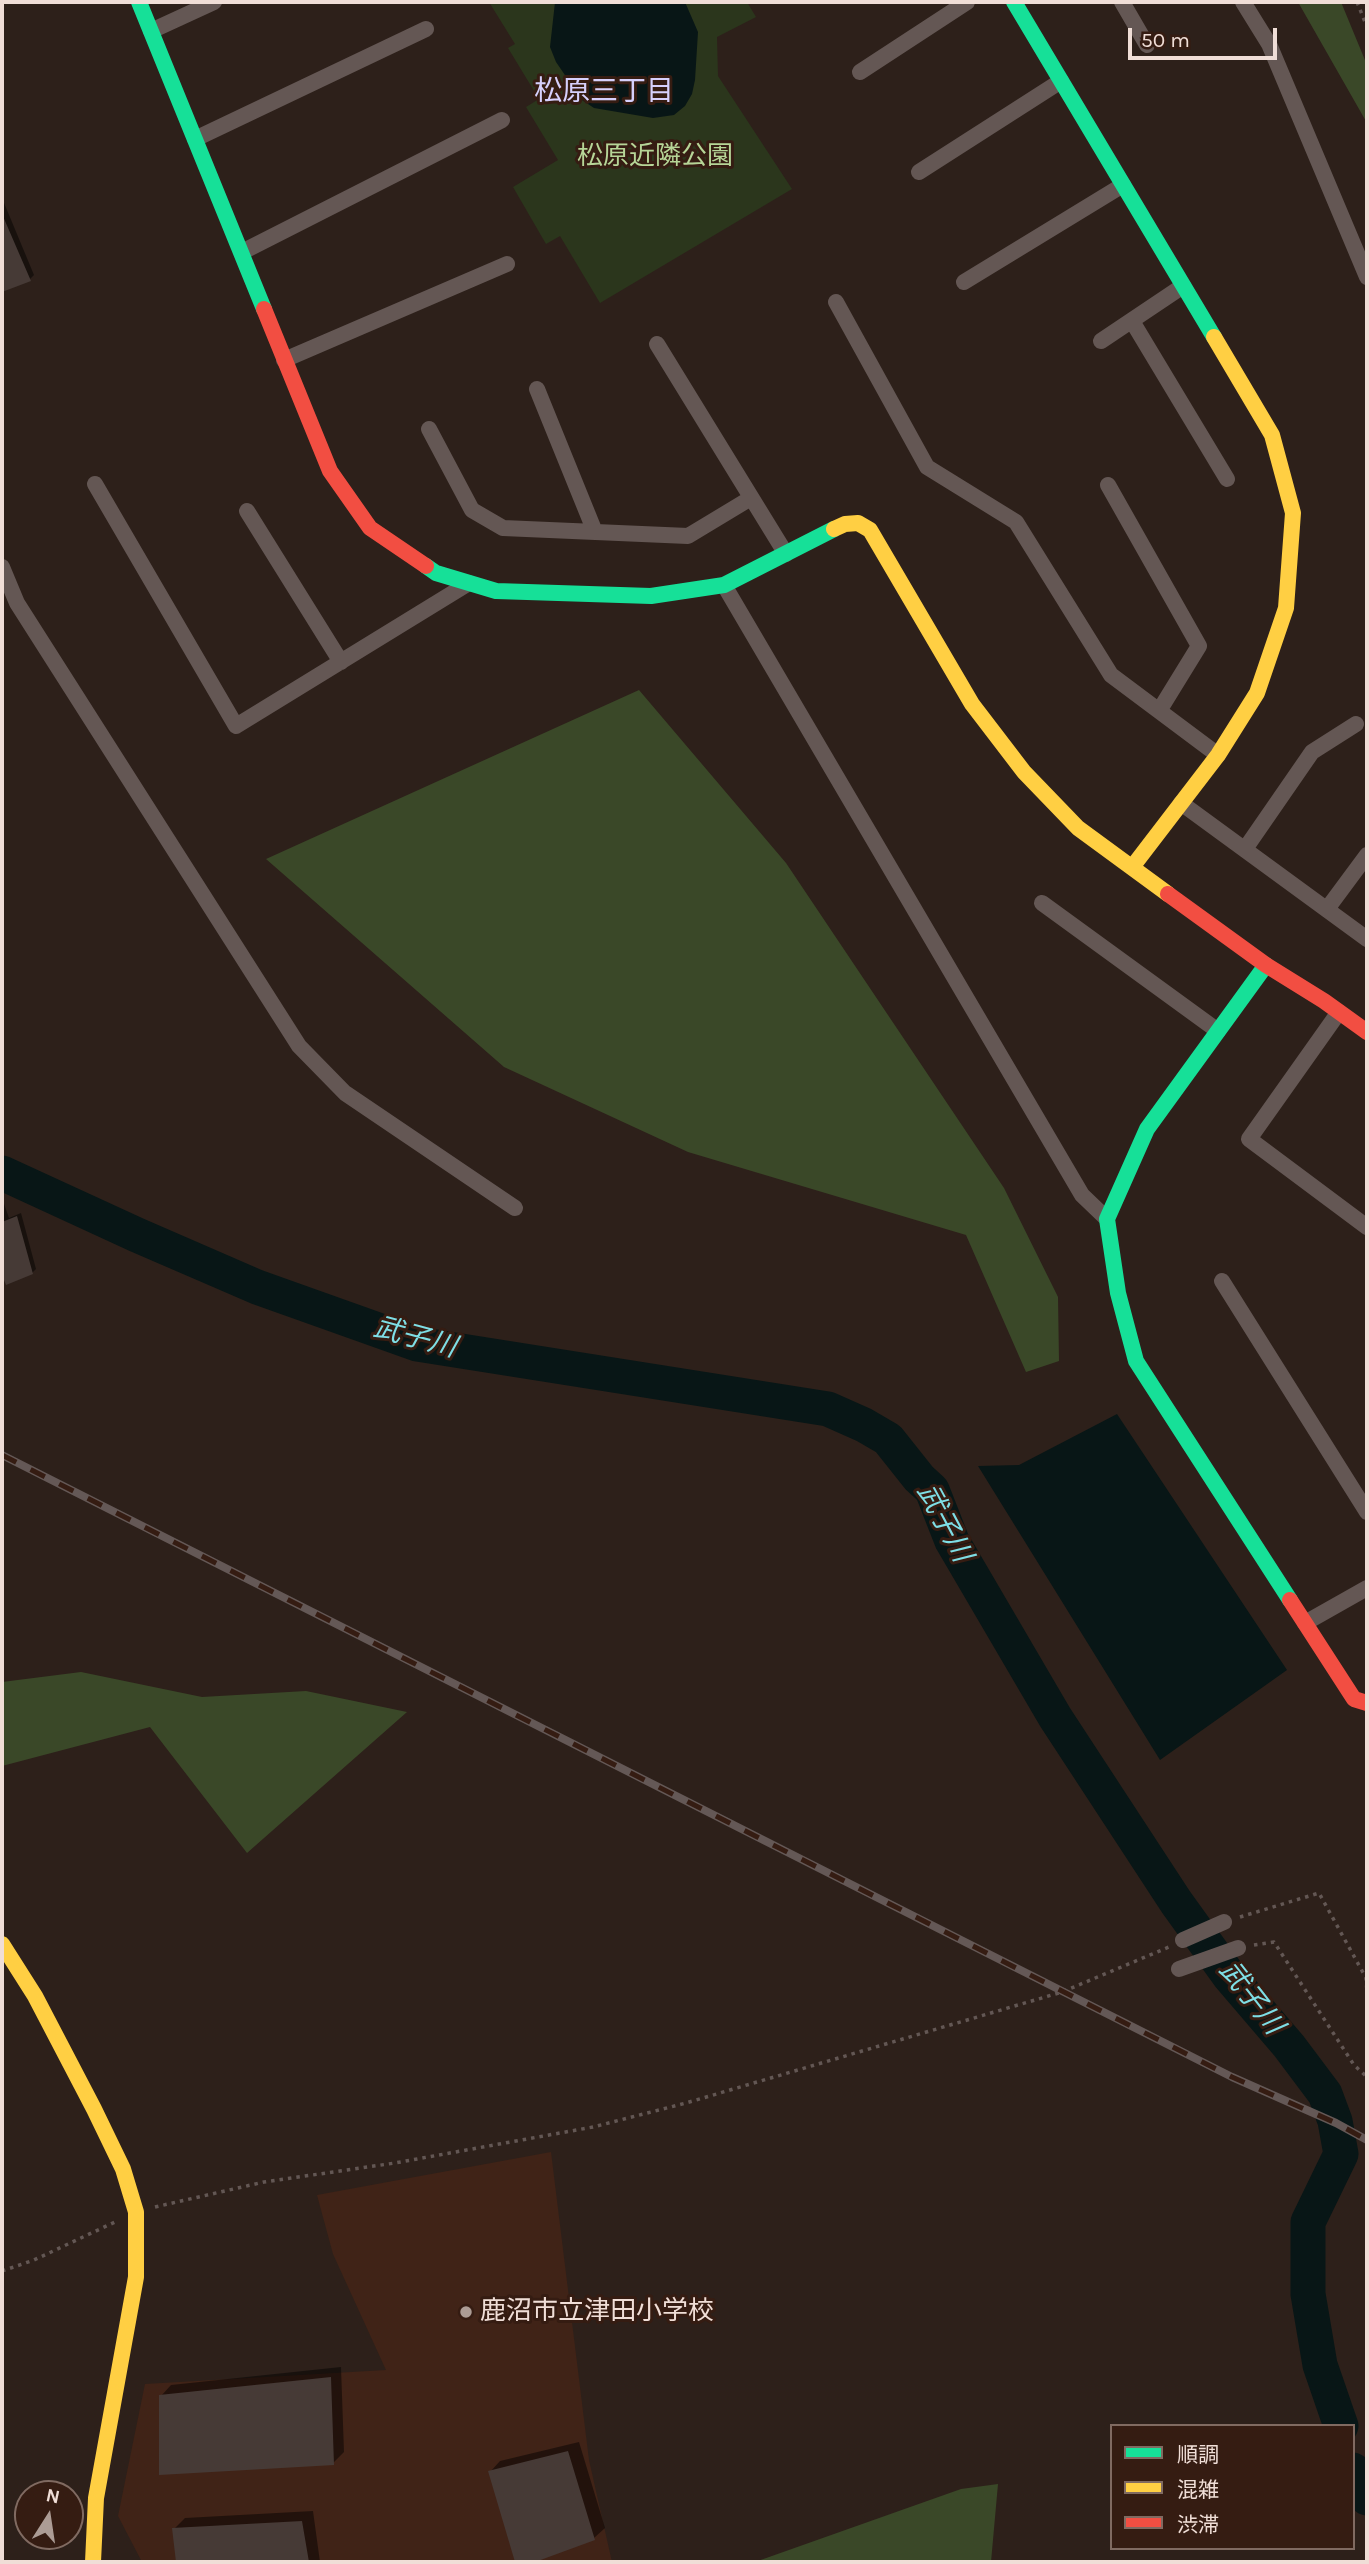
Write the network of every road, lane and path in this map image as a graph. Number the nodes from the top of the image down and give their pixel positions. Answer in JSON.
{"nodes":[{"id":1,"x":139,"y":2,"type":"edge"},
{"id":2,"x":214,"y":2,"type":"edge"},
{"id":3,"x":967,"y":2,"type":"edge"},
{"id":4,"x":1014,"y":2,"type":"edge"},
{"id":5,"x":1122,"y":2,"type":"edge"},
{"id":6,"x":1243,"y":2,"type":"edge"},
{"id":7,"x":1357,"y":2,"type":"edge"},
{"id":8,"x":1367,"y":27,"type":"edge"},
{"id":9,"x":426,"y":29,"type":"dead end"},
{"id":10,"x":151,"y":31,"type":"junction"},
{"id":11,"x":1147,"y":45,"type":"dead end"},
{"id":12,"x":860,"y":72,"type":"dead end"},
{"id":13,"x":1061,"y":81,"type":"junction"},
{"id":14,"x":502,"y":120,"type":"dead end"},
{"id":15,"x":195,"y":139,"type":"junction"},
{"id":16,"x":919,"y":172,"type":"dead end"},
{"id":17,"x":1123,"y":185,"type":"junction"},
{"id":18,"x":242,"y":252,"type":"junction"},
{"id":19,"x":507,"y":264,"type":"dead end"},
{"id":20,"x":1367,"y":277,"type":"edge"},
{"id":21,"x":964,"y":282,"type":"dead end"},
{"id":22,"x":1183,"y":286,"type":"junction"},
{"id":23,"x":836,"y":302,"type":"dead end"},
{"id":24,"x":1132,"y":321,"type":"junction"},
{"id":25,"x":1101,"y":341,"type":"dead end"},
{"id":26,"x":657,"y":344,"type":"dead end"},
{"id":27,"x":285,"y":359,"type":"junction"},
{"id":28,"x":537,"y":389,"type":"dead end"},
{"id":29,"x":429,"y":429,"type":"dead end"},
{"id":30,"x":1227,"y":479,"type":"dead end"},
{"id":31,"x":94,"y":484,"type":"dead end"},
{"id":32,"x":1108,"y":485,"type":"dead end"},
{"id":33,"x":751,"y":498,"type":"junction"},
{"id":34,"x":247,"y":511,"type":"dead end"},
{"id":35,"x":595,"y":532,"type":"junction"},
{"id":36,"x":786,"y":554,"type":"junction"},
{"id":37,"x":2,"y":567,"type":"edge"},
{"id":38,"x":469,"y":583,"type":"junction"},
{"id":39,"x":723,"y":585,"type":"junction"},
{"id":40,"x":341,"y":662,"type":"junction"},
{"id":41,"x":1159,"y":711,"type":"junction"},
{"id":42,"x":1356,"y":724,"type":"dead end"},
{"id":43,"x":1218,"y":755,"type":"junction"},
{"id":44,"x":1181,"y":803,"type":"junction"},
{"id":45,"x":1245,"y":849,"type":"junction"},
{"id":46,"x":1367,"y":855,"type":"edge"},
{"id":47,"x":1132,"y":866,"type":"junction"},
{"id":48,"x":1042,"y":903,"type":"dead end"},
{"id":49,"x":1327,"y":909,"type":"junction"},
{"id":50,"x":1367,"y":939,"type":"edge"},
{"id":51,"x":1266,"y":965,"type":"junction"},
{"id":52,"x":1339,"y":1012,"type":"junction"},
{"id":53,"x":1218,"y":1031,"type":"junction"},
{"id":54,"x":1367,"y":1032,"type":"edge"},
{"id":55,"x":515,"y":1208,"type":"dead end"},
{"id":56,"x":1107,"y":1219,"type":"junction"},
{"id":57,"x":1367,"y":1227,"type":"edge"},
{"id":58,"x":1222,"y":1281,"type":"dead end"},
{"id":59,"x":1367,"y":1512,"type":"edge"},
{"id":60,"x":1367,"y":1588,"type":"edge"},
{"id":61,"x":1306,"y":1623,"type":"junction"},
{"id":62,"x":1367,"y":1703,"type":"edge"},
{"id":63,"x":1224,"y":1922,"type":"joint"},
{"id":64,"x":1184,"y":1940,"type":"joint"},
{"id":65,"x":2,"y":1944,"type":"edge"},
{"id":66,"x":1238,"y":1948,"type":"joint"},
{"id":67,"x":1179,"y":1969,"type":"dead end"},
{"id":68,"x":1367,"y":1992,"type":"edge"},
{"id":69,"x":1367,"y":2077,"type":"edge"},
{"id":70,"x":136,"y":2212,"type":"junction"},
{"id":71,"x":2,"y":2271,"type":"edge"},
{"id":72,"x":93,"y":2562,"type":"edge"}],
"edges":[{"from":1,"to":10,"type":"street"},
{"from":2,"to":10,"type":"street"},
{"from":3,"to":12,"type":"street"},
{"from":4,"to":13,"type":"street"},
{"from":5,"to":11,"type":"street"},
{"from":6,"to":20,"type":"street"},
{"from":7,"to":8,"type":"path"},
{"from":9,"to":15,"type":"street"},
{"from":10,"to":15,"type":"street"},
{"from":13,"to":16,"type":"street"},
{"from":13,"to":17,"type":"street"},
{"from":14,"to":18,"type":"street"},
{"from":15,"to":18,"type":"street"},
{"from":17,"to":21,"type":"street"},
{"from":17,"to":22,"type":"street"},
{"from":18,"to":27,"type":"street"},
{"from":19,"to":27,"type":"street"},
{"from":22,"to":24,"type":"street"},
{"from":22,"to":43,"type":"street"},
{"from":23,"to":41,"type":"street"},
{"from":24,"to":25,"type":"street"},
{"from":24,"to":30,"type":"street"},
{"from":26,"to":33,"type":"street"},
{"from":27,"to":38,"type":"street"},
{"from":28,"to":35,"type":"street"},
{"from":29,"to":35,"type":"street"},
{"from":31,"to":40,"type":"street"},
{"from":32,"to":41,"type":"street"},
{"from":33,"to":35,"type":"street"},
{"from":33,"to":36,"type":"street"},
{"from":34,"to":40,"type":"street"},
{"from":36,"to":39,"type":"street"},
{"from":36,"to":47,"type":"street"},
{"from":37,"to":55,"type":"street"},
{"from":38,"to":39,"type":"street"},
{"from":38,"to":40,"type":"street"},
{"from":39,"to":56,"type":"street"},
{"from":41,"to":43,"type":"street"},
{"from":42,"to":45,"type":"street"},
{"from":43,"to":44,"type":"street"},
{"from":44,"to":45,"type":"street"},
{"from":44,"to":47,"type":"street"},
{"from":45,"to":49,"type":"street"},
{"from":46,"to":49,"type":"street"},
{"from":47,"to":51,"type":"street"},
{"from":48,"to":53,"type":"street"},
{"from":49,"to":50,"type":"street"},
{"from":51,"to":52,"type":"street"},
{"from":51,"to":53,"type":"street"},
{"from":52,"to":54,"type":"street"},
{"from":52,"to":57,"type":"street"},
{"from":53,"to":56,"type":"street"},
{"from":56,"to":61,"type":"street"},
{"from":58,"to":59,"type":"street"},
{"from":60,"to":61,"type":"street"},
{"from":61,"to":62,"type":"street"},
{"from":63,"to":64,"type":"street"},
{"from":63,"to":68,"type":"path"},
{"from":64,"to":70,"type":"path"},
{"from":65,"to":70,"type":"street"},
{"from":66,"to":67,"type":"street"},
{"from":66,"to":69,"type":"path"},
{"from":70,"to":71,"type":"path"},
{"from":70,"to":72,"type":"street"}]}
